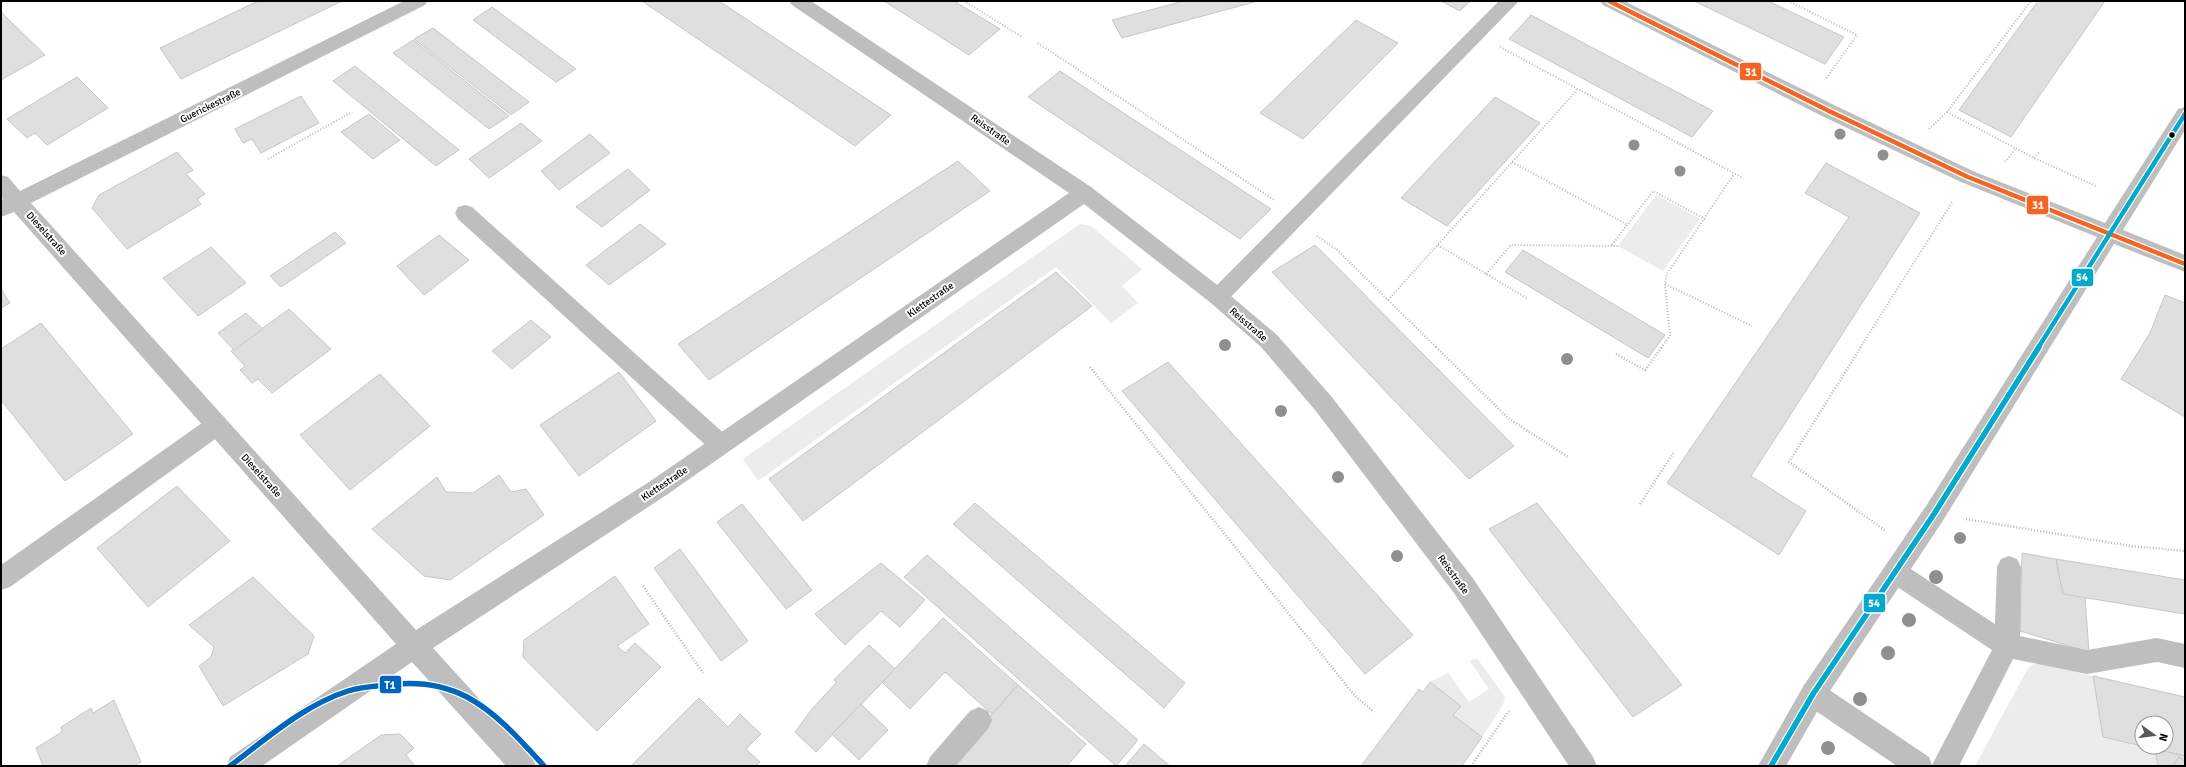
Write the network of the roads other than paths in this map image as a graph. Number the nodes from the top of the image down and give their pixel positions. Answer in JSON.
{"nodes":[{"id":1,"x":419,"y":1,"type":"edge"},
{"id":2,"x":798,"y":1,"type":"edge"},
{"id":3,"x":1510,"y":1,"type":"edge"},
{"id":4,"x":1609,"y":1,"type":"edge"},
{"id":5,"x":2185,"y":114,"type":"edge"},
{"id":6,"x":1,"y":183,"type":"edge"},
{"id":7,"x":1084,"y":193,"type":"junction"},
{"id":8,"x":9,"y":204,"type":"edge"},
{"id":9,"x":465,"y":213,"type":"dead end"},
{"id":10,"x":2110,"y":234,"type":"junction"},
{"id":11,"x":2185,"y":264,"type":"edge"},
{"id":12,"x":1218,"y":297,"type":"junction"},
{"id":13,"x":217,"y":425,"type":"junction"},
{"id":14,"x":720,"y":444,"type":"junction"},
{"id":15,"x":2009,"y":567,"type":"dead end"},
{"id":16,"x":1895,"y":572,"type":"junction"},
{"id":17,"x":1,"y":579,"type":"edge"},
{"id":18,"x":414,"y":646,"type":"junction"},
{"id":19,"x":2008,"y":646,"type":"junction"},
{"id":20,"x":2185,"y":656,"type":"edge"},
{"id":21,"x":1813,"y":694,"type":"junction"},
{"id":22,"x":979,"y":720,"type":"dead end"},
{"id":23,"x":239,"y":766,"type":"edge"},
{"id":24,"x":524,"y":766,"type":"edge"},
{"id":25,"x":939,"y":766,"type":"edge"},
{"id":26,"x":1584,"y":766,"type":"edge"},
{"id":27,"x":1771,"y":766,"type":"edge"},
{"id":28,"x":1920,"y":766,"type":"edge"},
{"id":29,"x":1946,"y":766,"type":"edge"}],
"edges":[{"from":1,"to":8,"type":"street","name":"Guerickestraße"},
{"from":2,"to":7,"type":"street","name":"Reisstraße"},
{"from":3,"to":12,"type":"street"},
{"from":4,"to":10,"type":"street"},
{"from":5,"to":10,"type":"street"},
{"from":6,"to":8,"type":"street","name":"Dieselstraße"},
{"from":7,"to":12,"type":"street","name":"Reisstraße"},
{"from":7,"to":14,"type":"street","name":"Klettestraße"},
{"from":8,"to":13,"type":"street","name":"Dieselstraße"},
{"from":9,"to":14,"type":"street"},
{"from":10,"to":11,"type":"street"},
{"from":10,"to":16,"type":"street"},
{"from":12,"to":26,"type":"street","name":"Reisstraße"},
{"from":13,"to":17,"type":"street"},
{"from":13,"to":18,"type":"street","name":"Dieselstraße"},
{"from":14,"to":18,"type":"street","name":"Klettestraße"},
{"from":15,"to":19,"type":"street"},
{"from":16,"to":19,"type":"street"},
{"from":16,"to":21,"type":"street"},
{"from":18,"to":23,"type":"street","name":"Klettestraße"},
{"from":18,"to":24,"type":"street","name":"Dieselstraße"},
{"from":19,"to":20,"type":"street"},
{"from":19,"to":29,"type":"street"},
{"from":21,"to":27,"type":"street"},
{"from":21,"to":28,"type":"street"},
{"from":22,"to":25,"type":"street"}]}
